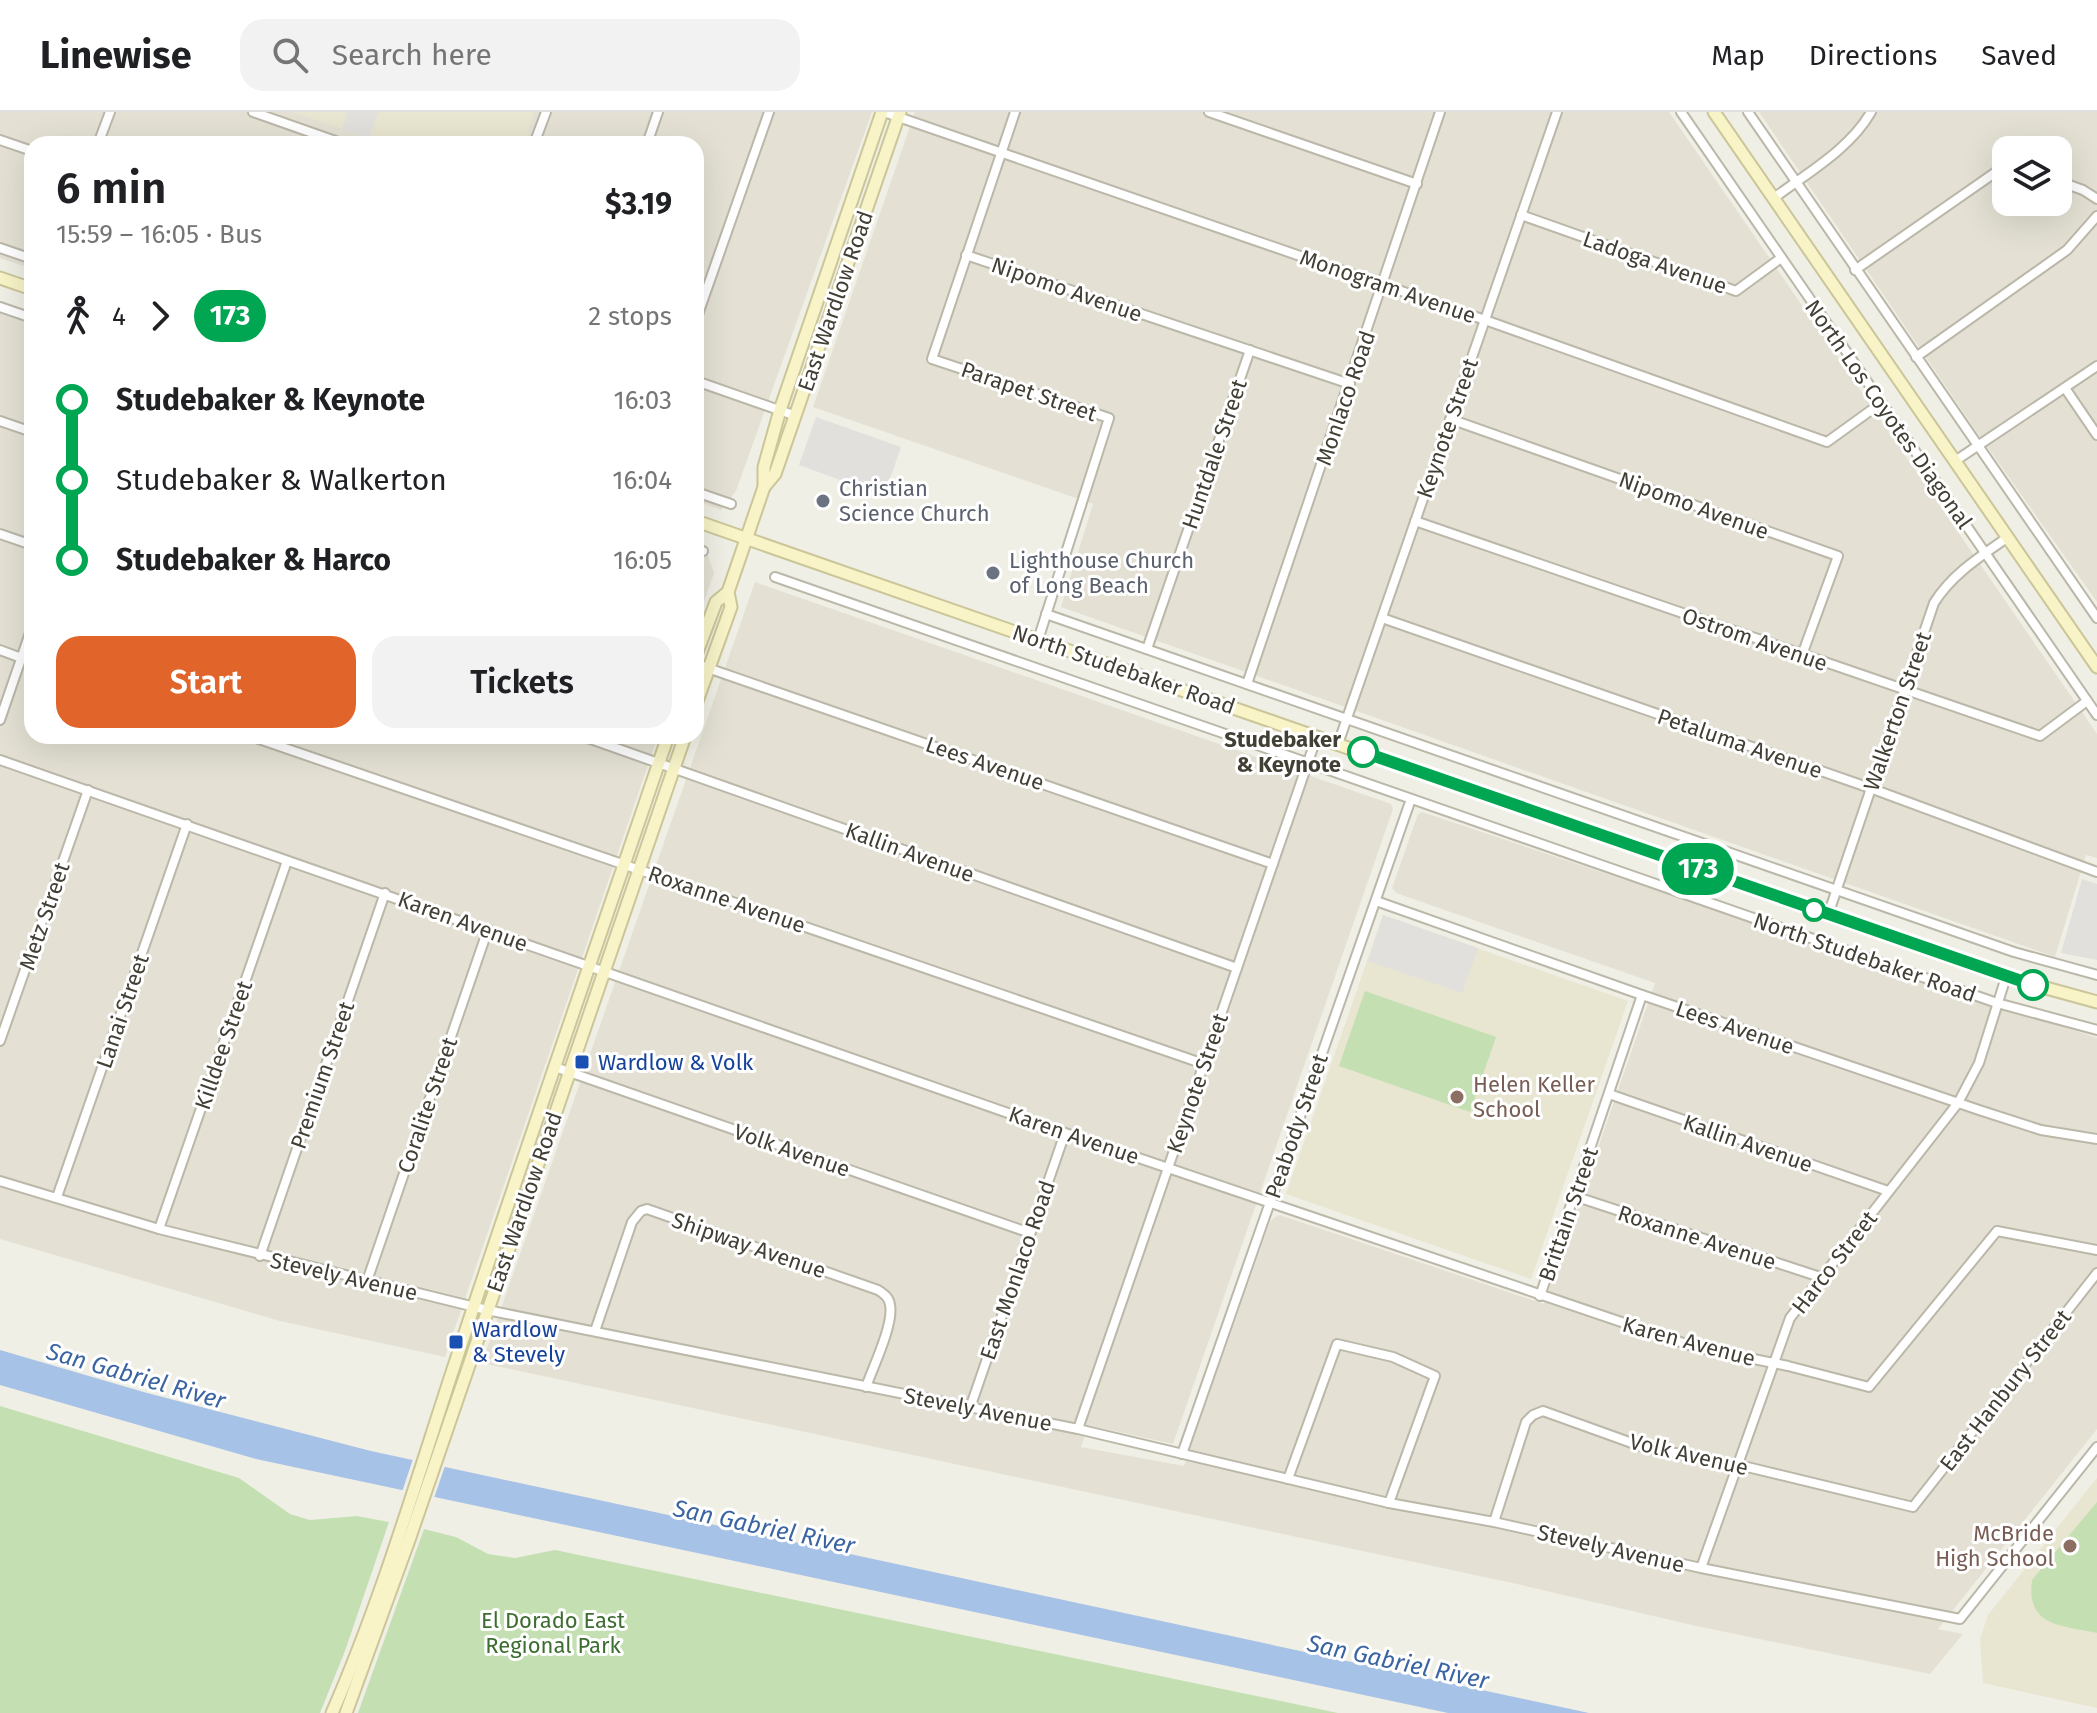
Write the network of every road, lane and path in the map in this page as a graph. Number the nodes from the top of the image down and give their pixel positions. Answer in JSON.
{"nodes":[{"id":1,"x":110,"y":112,"type":"edge"},
{"id":2,"x":253,"y":112,"type":"edge"},
{"id":3,"x":546,"y":112,"type":"edge"},
{"id":4,"x":658,"y":112,"type":"edge"},
{"id":5,"x":769,"y":112,"type":"edge"},
{"id":6,"x":883,"y":112,"type":"edge"},
{"id":7,"x":1015,"y":112,"type":"edge"},
{"id":8,"x":1209,"y":112,"type":"edge"},
{"id":9,"x":1440,"y":112,"type":"edge"},
{"id":10,"x":1557,"y":112,"type":"edge"},
{"id":11,"x":1681,"y":112,"type":"edge"},
{"id":12,"x":1714,"y":112,"type":"edge"},
{"id":13,"x":1748,"y":112,"type":"edge"},
{"id":14,"x":1871,"y":112,"type":"edge"},
{"id":15,"x":900,"y":115,"type":"edge"},
{"id":16,"x":101,"y":136,"type":"edge"},
{"id":17,"x":321,"y":136,"type":"edge"},
{"id":18,"x":537,"y":136,"type":"edge"},
{"id":19,"x":650,"y":136,"type":"edge"},
{"id":20,"x":0,"y":140,"type":"edge"},
{"id":21,"x":24,"y":148,"type":"edge"},
{"id":22,"x":1001,"y":154,"type":"junction"},
{"id":23,"x":1992,"y":175,"type":"edge"},
{"id":24,"x":1796,"y":181,"type":"junction"},
{"id":25,"x":1417,"y":184,"type":"junction"},
{"id":26,"x":2072,"y":186,"type":"edge"},
{"id":27,"x":1774,"y":198,"type":"junction"},
{"id":28,"x":2097,"y":199,"type":"edge"},
{"id":29,"x":1521,"y":215,"type":"junction"},
{"id":30,"x":2097,"y":216,"type":"edge"},
{"id":31,"x":0,"y":248,"type":"edge"},
{"id":32,"x":966,"y":255,"type":"junction"},
{"id":33,"x":24,"y":256,"type":"edge"},
{"id":34,"x":1781,"y":258,"type":"junction"},
{"id":35,"x":1855,"y":270,"type":"junction"},
{"id":36,"x":0,"y":278,"type":"edge"},
{"id":37,"x":1384,"y":285,"type":"junction"},
{"id":38,"x":24,"y":286,"type":"edge"},
{"id":39,"x":704,"y":297,"type":"edge"},
{"id":40,"x":0,"y":307,"type":"edge"},
{"id":41,"x":24,"y":315,"type":"edge"},
{"id":42,"x":1485,"y":320,"type":"junction"},
{"id":43,"x":1250,"y":350,"type":"junction"},
{"id":44,"x":1916,"y":357,"type":"junction"},
{"id":45,"x":2097,"y":366,"type":"edge"},
{"id":46,"x":704,"y":384,"type":"edge"},
{"id":47,"x":1350,"y":384,"type":"junction"},
{"id":48,"x":2065,"y":388,"type":"junction"},
{"id":49,"x":1881,"y":403,"type":"junction"},
{"id":50,"x":780,"y":410,"type":"junction"},
{"id":51,"x":796,"y":416,"type":"junction"},
{"id":52,"x":1450,"y":419,"type":"junction"},
{"id":53,"x":0,"y":421,"type":"edge"},
{"id":54,"x":24,"y":429,"type":"edge"},
{"id":55,"x":2097,"y":435,"type":"edge"},
{"id":56,"x":1978,"y":445,"type":"junction"},
{"id":57,"x":1955,"y":461,"type":"junction"},
{"id":58,"x":764,"y":487,"type":"junction"},
{"id":59,"x":704,"y":495,"type":"edge"},
{"id":60,"x":731,"y":504,"type":"dead end"},
{"id":61,"x":1415,"y":521,"type":"junction"},
{"id":62,"x":704,"y":524,"type":"edge"},
{"id":63,"x":0,"y":534,"type":"edge"},
{"id":64,"x":2008,"y":537,"type":"junction"},
{"id":65,"x":747,"y":538,"type":"junction"},
{"id":66,"x":24,"y":542,"type":"edge"},
{"id":67,"x":1986,"y":553,"type":"junction"},
{"id":68,"x":775,"y":577,"type":"dead end"},
{"id":69,"x":728,"y":592,"type":"junction"},
{"id":70,"x":1046,"y":614,"type":"junction"},
{"id":71,"x":1382,"y":618,"type":"junction"},
{"id":72,"x":2097,"y":618,"type":"edge"},
{"id":73,"x":704,"y":634,"type":"edge"},
{"id":74,"x":1038,"y":640,"type":"junction"},
{"id":75,"x":1147,"y":649,"type":"junction"},
{"id":76,"x":0,"y":650,"type":"edge"},
{"id":77,"x":24,"y":650,"type":"edge"},
{"id":78,"x":1802,"y":655,"type":"junction"},
{"id":79,"x":21,"y":658,"type":"junction"},
{"id":80,"x":24,"y":659,"type":"edge"},
{"id":81,"x":704,"y":666,"type":"edge"},
{"id":82,"x":709,"y":667,"type":"junction"},
{"id":83,"x":2097,"y":667,"type":"edge"},
{"id":84,"x":704,"y":681,"type":"edge"},
{"id":85,"x":1247,"y":684,"type":"junction"},
{"id":86,"x":1904,"y":690,"type":"junction"},
{"id":87,"x":2087,"y":701,"type":"junction"},
{"id":88,"x":2097,"y":715,"type":"edge"},
{"id":89,"x":1346,"y":718,"type":"junction"},
{"id":90,"x":0,"y":720,"type":"edge"},
{"id":91,"x":1317,"y":736,"type":"junction"},
{"id":92,"x":273,"y":744,"type":"edge"},
{"id":93,"x":606,"y":744,"type":"edge"},
{"id":94,"x":665,"y":744,"type":"edge"},
{"id":95,"x":682,"y":744,"type":"edge"},
{"id":96,"x":1338,"y":744,"type":"junction"},
{"id":97,"x":0,"y":760,"type":"edge"},
{"id":98,"x":659,"y":762,"type":"junction"},
{"id":99,"x":1308,"y":763,"type":"junction"},
{"id":100,"x":674,"y":767,"type":"junction"},
{"id":101,"x":1870,"y":788,"type":"junction"},
{"id":102,"x":88,"y":790,"type":"junction"},
{"id":103,"x":1411,"y":799,"type":"junction"},
{"id":104,"x":187,"y":824,"type":"junction"},
{"id":105,"x":287,"y":861,"type":"junction"},
{"id":106,"x":624,"y":864,"type":"junction"},
{"id":107,"x":1273,"y":864,"type":"junction"},
{"id":108,"x":639,"y":869,"type":"junction"},
{"id":109,"x":2097,"y":872,"type":"edge"},
{"id":110,"x":1837,"y":889,"type":"junction"},
{"id":111,"x":385,"y":893,"type":"junction"},
{"id":112,"x":1376,"y":901,"type":"junction"},
{"id":113,"x":1828,"y":915,"type":"junction"},
{"id":114,"x":488,"y":929,"type":"junction"},
{"id":115,"x":589,"y":967,"type":"junction"},
{"id":116,"x":1237,"y":968,"type":"junction"},
{"id":117,"x":604,"y":972,"type":"junction"},
{"id":118,"x":2097,"y":975,"type":"edge"},
{"id":119,"x":2006,"y":977,"type":"junction"},
{"id":120,"x":1642,"y":995,"type":"junction"},
{"id":121,"x":2097,"y":1002,"type":"edge"},
{"id":122,"x":1997,"y":1003,"type":"junction"},
{"id":123,"x":2097,"y":1030,"type":"edge"},
{"id":124,"x":0,"y":1041,"type":"edge"},
{"id":125,"x":1204,"y":1064,"type":"junction"},
{"id":126,"x":555,"y":1067,"type":"junction"},
{"id":127,"x":569,"y":1072,"type":"junction"},
{"id":128,"x":1609,"y":1094,"type":"junction"},
{"id":129,"x":1958,"y":1103,"type":"junction"},
{"id":130,"x":1065,"y":1133,"type":"junction"},
{"id":131,"x":2097,"y":1139,"type":"edge"},
{"id":132,"x":1168,"y":1167,"type":"junction"},
{"id":133,"x":0,"y":1181,"type":"edge"},
{"id":134,"x":1888,"y":1191,"type":"junction"},
{"id":135,"x":1574,"y":1196,"type":"junction"},
{"id":136,"x":57,"y":1197,"type":"junction"},
{"id":137,"x":1269,"y":1203,"type":"junction"},
{"id":138,"x":159,"y":1229,"type":"junction"},
{"id":139,"x":1030,"y":1233,"type":"junction"},
{"id":140,"x":2097,"y":1250,"type":"edge"},
{"id":141,"x":260,"y":1256,"type":"junction"},
{"id":142,"x":2097,"y":1273,"type":"edge"},
{"id":143,"x":1820,"y":1277,"type":"junction"},
{"id":144,"x":367,"y":1281,"type":"junction"},
{"id":145,"x":1540,"y":1296,"type":"junction"},
{"id":146,"x":474,"y":1306,"type":"junction"},
{"id":147,"x":487,"y":1310,"type":"junction"},
{"id":148,"x":595,"y":1331,"type":"junction"},
{"id":149,"x":1774,"y":1364,"type":"junction"},
{"id":150,"x":866,"y":1387,"type":"junction"},
{"id":151,"x":970,"y":1408,"type":"junction"},
{"id":152,"x":1078,"y":1429,"type":"junction"},
{"id":153,"x":2097,"y":1447,"type":"edge"},
{"id":154,"x":434,"y":1448,"type":"junction"},
{"id":155,"x":1182,"y":1454,"type":"junction"},
{"id":156,"x":1739,"y":1465,"type":"junction"},
{"id":157,"x":1288,"y":1479,"type":"junction"},
{"id":158,"x":1389,"y":1503,"type":"junction"},
{"id":159,"x":1913,"y":1507,"type":"joint"},
{"id":160,"x":1494,"y":1522,"type":"junction"},
{"id":161,"x":403,"y":1537,"type":"junction"},
{"id":162,"x":1701,"y":1568,"type":"junction"},
{"id":163,"x":332,"y":1713,"type":"edge"},
{"id":164,"x":346,"y":1713,"type":"edge"}],
"edges":[{"from":1,"to":16,"type":"street"},
{"from":2,"to":17,"type":"street"},
{"from":3,"to":18,"type":"street"},
{"from":4,"to":19,"type":"street"},
{"from":5,"to":39,"type":"street"},
{"from":6,"to":15,"type":"street","name":"Monogram Avenue"},
{"from":6,"to":50,"type":"main road","name":"East Wardlow Road"},
{"from":7,"to":22,"type":"street"},
{"from":8,"to":25,"type":"street"},
{"from":9,"to":25,"type":"street","name":"Monlaco Road"},
{"from":10,"to":29,"type":"street","name":"Keynote Street"},
{"from":11,"to":34,"type":"street","name":"North Los Coyotes Diagonal"},
{"from":12,"to":27,"type":"main road","name":"North Los Coyotes Diagonal"},
{"from":13,"to":24,"type":"street"},
{"from":14,"to":24,"type":"street"},
{"from":15,"to":22,"type":"street","name":"Monogram Avenue"},
{"from":15,"to":51,"type":"main road","name":"East Wardlow Road"},
{"from":20,"to":21,"type":"street"},
{"from":22,"to":32,"type":"street","name":"Parapet Street"},
{"from":22,"to":37,"type":"street","name":"Monogram Avenue"},
{"from":23,"to":35,"type":"street"},
{"from":24,"to":27,"type":"street"},
{"from":24,"to":35,"type":"street"},
{"from":25,"to":37,"type":"street","name":"Monlaco Road"},
{"from":26,"to":28,"type":"street"},
{"from":27,"to":57,"type":"main road","name":"North Los Coyotes Diagonal"},
{"from":29,"to":34,"type":"street","name":"Ladoga Avenue"},
{"from":29,"to":42,"type":"street","name":"Keynote Street"},
{"from":30,"to":44,"type":"street"},
{"from":31,"to":33,"type":"street"},
{"from":32,"to":43,"type":"street","name":"Nipomo Avenue"},
{"from":32,"to":70,"type":"street","name":"Parapet Street"},
{"from":34,"to":49,"type":"street","name":"North Los Coyotes Diagonal"},
{"from":35,"to":44,"type":"street"},
{"from":36,"to":38,"type":"main road"},
{"from":37,"to":42,"type":"street","name":"Monogram Avenue"},
{"from":37,"to":47,"type":"street","name":"Monlaco Road"},
{"from":40,"to":41,"type":"street"},
{"from":42,"to":49,"type":"street","name":"Monogram Avenue"},
{"from":42,"to":52,"type":"street","name":"Keynote Street"},
{"from":43,"to":47,"type":"street","name":"Nipomo Avenue"},
{"from":43,"to":75,"type":"street","name":"Huntdale Street"},
{"from":44,"to":56,"type":"street"},
{"from":45,"to":48,"type":"street"},
{"from":46,"to":50,"type":"street"},
{"from":47,"to":85,"type":"street","name":"Monlaco Road"},
{"from":48,"to":55,"type":"street"},
{"from":48,"to":56,"type":"street"},
{"from":49,"to":67,"type":"street","name":"North Los Coyotes Diagonal"},
{"from":50,"to":51,"type":"street"},
{"from":50,"to":58,"type":"main road","name":"East Wardlow Road"},
{"from":51,"to":58,"type":"main road","name":"East Wardlow Road"},
{"from":52,"to":61,"type":"street","name":"Keynote Street"},
{"from":52,"to":78,"type":"street","name":"Nipomo Avenue"},
{"from":53,"to":54,"type":"street"},
{"from":56,"to":57,"type":"street"},
{"from":56,"to":72,"type":"street"},
{"from":57,"to":64,"type":"main road","name":"North Los Coyotes Diagonal"},
{"from":58,"to":65,"type":"main road","name":"East Wardlow Road"},
{"from":59,"to":60,"type":"street"},
{"from":61,"to":71,"type":"street","name":"Keynote Street"},
{"from":61,"to":78,"type":"street","name":"Ostrom Avenue"},
{"from":62,"to":65,"type":"main road","name":"North Studebaker Road"},
{"from":63,"to":66,"type":"street"},
{"from":64,"to":67,"type":"street","name":"Walkerton Street"},
{"from":64,"to":83,"type":"main road","name":"North Los Coyotes Diagonal"},
{"from":65,"to":69,"type":"main road","name":"East Wardlow Road"},
{"from":65,"to":74,"type":"main road","name":"North Studebaker Road"},
{"from":67,"to":86,"type":"street","name":"Walkerton Street"},
{"from":67,"to":87,"type":"street","name":"North Los Coyotes Diagonal"},
{"from":68,"to":99,"type":"street","name":"North Studebaker Road"},
{"from":69,"to":73,"type":"main road","name":"East Wardlow Road"},
{"from":69,"to":82,"type":"main road","name":"East Wardlow Road"},
{"from":70,"to":74,"type":"street","name":"Parapet Street"},
{"from":70,"to":75,"type":"street","name":"North Studebaker Road"},
{"from":71,"to":89,"type":"street","name":"Keynote Street"},
{"from":71,"to":101,"type":"street","name":"Petaluma Avenue"},
{"from":74,"to":91,"type":"main road","name":"North Studebaker Road"},
{"from":75,"to":85,"type":"street","name":"North Studebaker Road"},
{"from":76,"to":79,"type":"street"},
{"from":77,"to":79,"type":"street"},
{"from":78,"to":86,"type":"street","name":"Ostrom Avenue"},
{"from":79,"to":80,"type":"street"},
{"from":79,"to":90,"type":"street"},
{"from":81,"to":82,"type":"street","name":"Lees Avenue"},
{"from":82,"to":84,"type":"main road","name":"East Wardlow Road"},
{"from":82,"to":107,"type":"street","name":"Lees Avenue"},
{"from":85,"to":89,"type":"street","name":"North Studebaker Road"},
{"from":86,"to":87,"type":"street","name":"Ostrom Avenue"},
{"from":86,"to":101,"type":"street","name":"Walkerton Street"},
{"from":87,"to":88,"type":"street","name":"North Los Coyotes Diagonal"},
{"from":89,"to":96,"type":"street","name":"Keynote Street"},
{"from":89,"to":110,"type":"street","name":"North Studebaker Road"},
{"from":91,"to":96,"type":"main road","name":"North Studebaker Road"},
{"from":91,"to":99,"type":"street","name":"Keynote Street"},
{"from":92,"to":106,"type":"street","name":"Roxanne Avenue"},
{"from":93,"to":98,"type":"street","name":"Kallin Avenue"},
{"from":94,"to":98,"type":"main road","name":"East Wardlow Road"},
{"from":95,"to":100,"type":"main road","name":"East Wardlow Road"},
{"from":96,"to":113,"type":"main road","name":"North Studebaker Road"},
{"from":97,"to":102,"type":"street","name":"Karen Avenue"},
{"from":98,"to":100,"type":"street","name":"Kallin Avenue"},
{"from":98,"to":106,"type":"main road","name":"East Wardlow Road"},
{"from":99,"to":103,"type":"street","name":"North Studebaker Road"},
{"from":99,"to":107,"type":"street","name":"Keynote Street"},
{"from":100,"to":108,"type":"main road","name":"East Wardlow Road"},
{"from":100,"to":116,"type":"street","name":"Kallin Avenue"},
{"from":101,"to":109,"type":"street","name":"Petaluma Avenue"},
{"from":101,"to":110,"type":"street","name":"Walkerton Street"},
{"from":102,"to":104,"type":"street","name":"Karen Avenue"},
{"from":102,"to":124,"type":"street","name":"Metz Street"},
{"from":103,"to":112,"type":"street","name":"Peabody Street"},
{"from":103,"to":122,"type":"street","name":"North Studebaker Road"},
{"from":104,"to":105,"type":"street","name":"Karen Avenue"},
{"from":104,"to":136,"type":"street","name":"Lanai Street"},
{"from":105,"to":111,"type":"street","name":"Karen Avenue"},
{"from":105,"to":138,"type":"street","name":"Killdee Street"},
{"from":106,"to":108,"type":"street","name":"Roxanne Avenue"},
{"from":106,"to":115,"type":"main road","name":"East Wardlow Road"},
{"from":107,"to":116,"type":"street","name":"Keynote Street"},
{"from":108,"to":117,"type":"main road","name":"East Wardlow Road"},
{"from":108,"to":125,"type":"street","name":"Roxanne Avenue"},
{"from":110,"to":113,"type":"street","name":"Walkerton Street"},
{"from":110,"to":118,"type":"street","name":"North Studebaker Road"},
{"from":111,"to":114,"type":"street","name":"Karen Avenue"},
{"from":111,"to":141,"type":"street","name":"Premium Street"},
{"from":112,"to":120,"type":"street","name":"Lees Avenue"},
{"from":112,"to":137,"type":"street","name":"Peabody Street"},
{"from":113,"to":119,"type":"main road","name":"North Studebaker Road"},
{"from":114,"to":115,"type":"street","name":"Karen Avenue"},
{"from":114,"to":144,"type":"street","name":"Coralite Street"},
{"from":115,"to":117,"type":"street","name":"Karen Avenue"},
{"from":115,"to":126,"type":"main road","name":"East Wardlow Road"},
{"from":116,"to":125,"type":"street","name":"Keynote Street"},
{"from":117,"to":127,"type":"main road","name":"East Wardlow Road"},
{"from":117,"to":130,"type":"street","name":"Karen Avenue"},
{"from":119,"to":121,"type":"main road","name":"North Studebaker Road"},
{"from":119,"to":122,"type":"street","name":"Harco Street"},
{"from":120,"to":128,"type":"street","name":"Brittain Street"},
{"from":120,"to":129,"type":"street","name":"Lees Avenue"},
{"from":122,"to":123,"type":"street","name":"North Studebaker Road"},
{"from":122,"to":129,"type":"street","name":"Harco Street"},
{"from":125,"to":132,"type":"street","name":"Keynote Street"},
{"from":126,"to":127,"type":"street","name":"Volk Avenue"},
{"from":126,"to":146,"type":"main road","name":"East Wardlow Road"},
{"from":127,"to":139,"type":"street","name":"Volk Avenue"},
{"from":127,"to":147,"type":"main road","name":"East Wardlow Road"},
{"from":128,"to":134,"type":"street","name":"Kallin Avenue"},
{"from":128,"to":135,"type":"street","name":"Brittain Street"},
{"from":129,"to":131,"type":"street","name":"Lees Avenue"},
{"from":129,"to":134,"type":"street","name":"Harco Street"},
{"from":130,"to":132,"type":"street","name":"Karen Avenue"},
{"from":130,"to":139,"type":"street","name":"East Monlaco Road"},
{"from":132,"to":137,"type":"street","name":"Karen Avenue"},
{"from":132,"to":152,"type":"street","name":"Keynote Street"},
{"from":133,"to":136,"type":"street","name":"Stevely Avenue"},
{"from":134,"to":143,"type":"street","name":"Harco Street"},
{"from":135,"to":143,"type":"street","name":"Roxanne Avenue"},
{"from":135,"to":145,"type":"street","name":"Brittain Street"},
{"from":136,"to":138,"type":"street","name":"Stevely Avenue"},
{"from":137,"to":145,"type":"street","name":"Karen Avenue"},
{"from":137,"to":155,"type":"street","name":"Peabody Street"},
{"from":138,"to":141,"type":"street","name":"Stevely Avenue"},
{"from":139,"to":151,"type":"street","name":"East Monlaco Road"},
{"from":140,"to":149,"type":"street","name":"Karen Avenue"},
{"from":141,"to":144,"type":"street","name":"Stevely Avenue"},
{"from":142,"to":159,"type":"street","name":"East Hanbury Street"},
{"from":143,"to":149,"type":"street","name":"Harco Street"},
{"from":144,"to":146,"type":"street","name":"Stevely Avenue"},
{"from":145,"to":149,"type":"street","name":"Karen Avenue"},
{"from":146,"to":147,"type":"street","name":"Stevely Avenue"},
{"from":146,"to":154,"type":"main road","name":"East Wardlow Road"},
{"from":147,"to":148,"type":"street","name":"Stevely Avenue"},
{"from":147,"to":154,"type":"main road","name":"East Wardlow Road"},
{"from":148,"to":150,"type":"street","name":"Stevely Avenue"},
{"from":148,"to":150,"type":"street","name":"Shipway Avenue"},
{"from":149,"to":156,"type":"street","name":"Harco Street"},
{"from":150,"to":151,"type":"street","name":"Stevely Avenue"},
{"from":151,"to":152,"type":"street","name":"Stevely Avenue"},
{"from":152,"to":155,"type":"street","name":"Stevely Avenue"},
{"from":153,"to":162,"type":"street","name":"Stevely Avenue"},
{"from":154,"to":161,"type":"main road","name":"East Wardlow Road"},
{"from":155,"to":157,"type":"street","name":"Stevely Avenue"},
{"from":156,"to":159,"type":"street","name":"Volk Avenue"},
{"from":156,"to":160,"type":"street","name":"Volk Avenue"},
{"from":156,"to":162,"type":"street","name":"Harco Street"},
{"from":157,"to":158,"type":"street","name":"Stevely Avenue"},
{"from":157,"to":158,"type":"street"},
{"from":158,"to":160,"type":"street","name":"Stevely Avenue"},
{"from":160,"to":162,"type":"street","name":"Stevely Avenue"},
{"from":161,"to":163,"type":"main road","name":"East Wardlow Road"},
{"from":161,"to":164,"type":"main road","name":"East Wardlow Road"}]}
